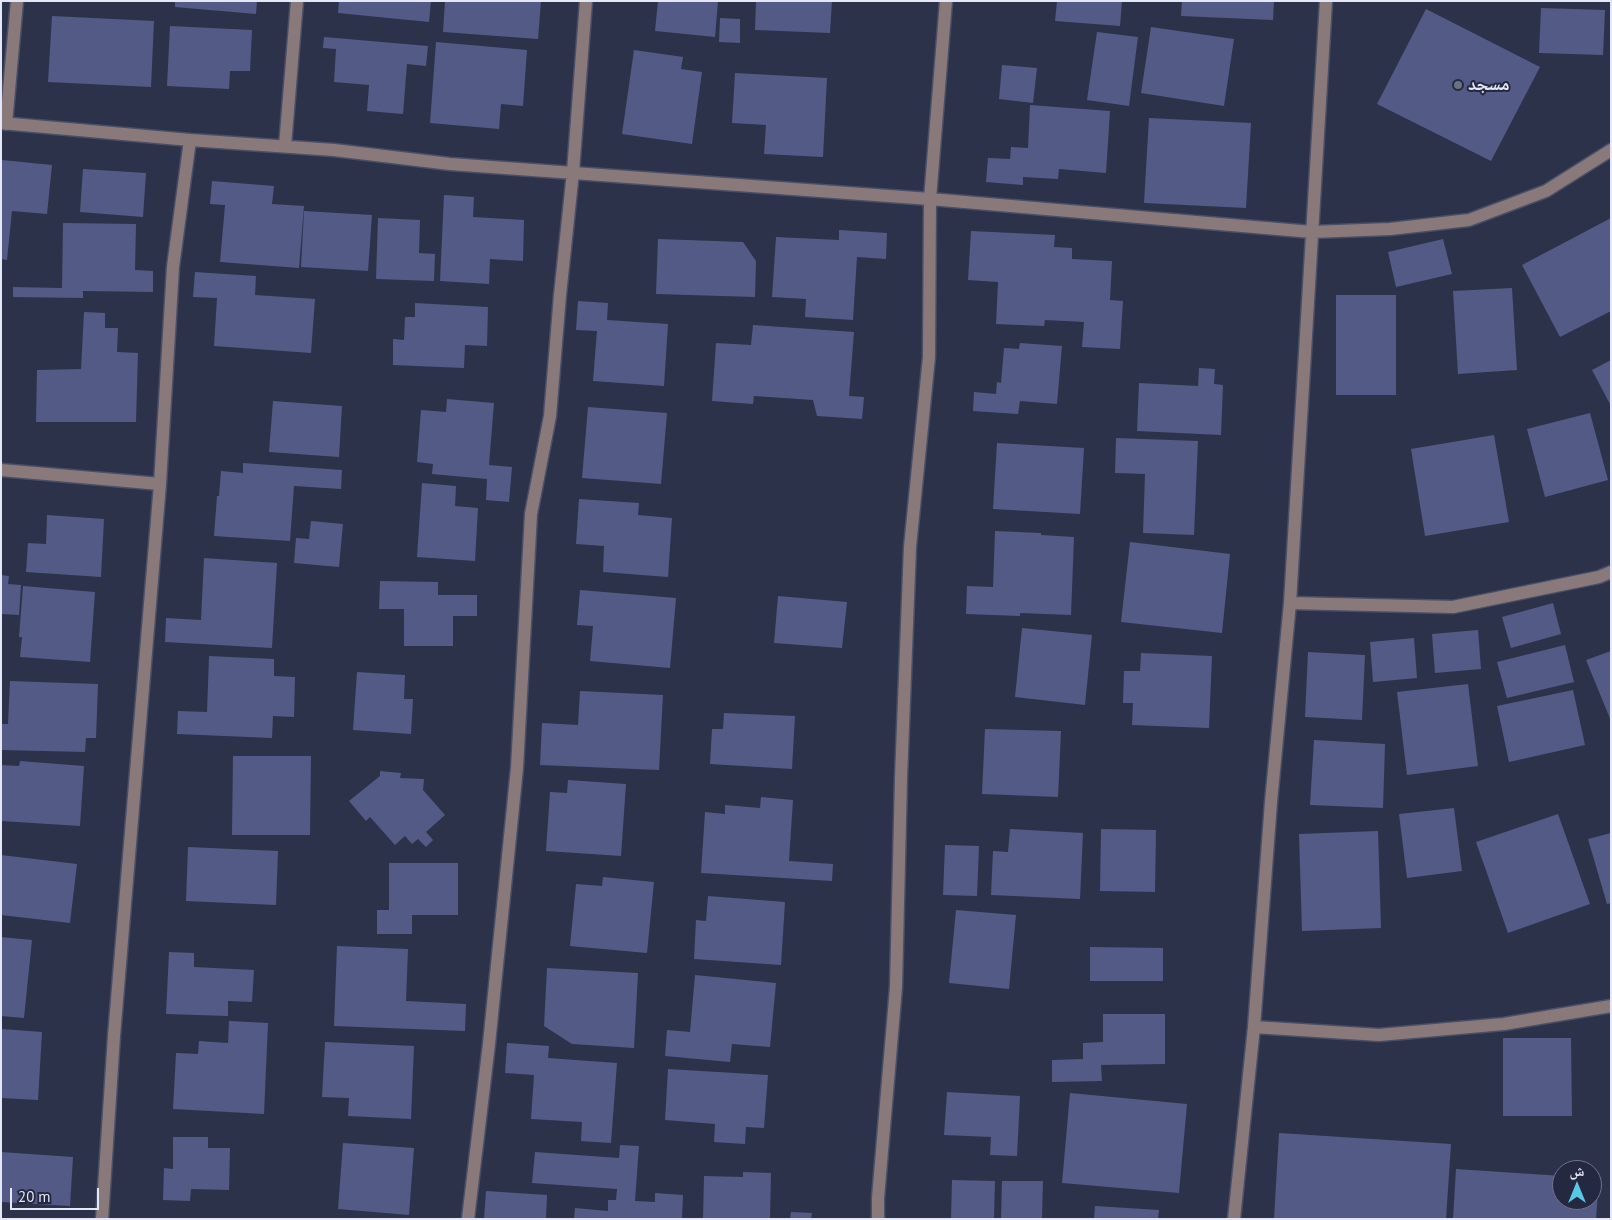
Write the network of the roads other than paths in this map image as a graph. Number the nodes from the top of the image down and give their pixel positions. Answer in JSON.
{"nodes":[{"id":1,"x":17,"y":1,"type":"edge"},
{"id":2,"x":298,"y":1,"type":"edge"},
{"id":3,"x":586,"y":1,"type":"edge"},
{"id":4,"x":946,"y":1,"type":"edge"},
{"id":5,"x":1326,"y":1,"type":"edge"},
{"id":6,"x":4,"y":124,"type":"edge"},
{"id":7,"x":190,"y":140,"type":"junction"},
{"id":8,"x":285,"y":146,"type":"junction"},
{"id":9,"x":1611,"y":150,"type":"edge"},
{"id":10,"x":573,"y":172,"type":"junction"},
{"id":11,"x":930,"y":199,"type":"junction"},
{"id":12,"x":1312,"y":232,"type":"junction"},
{"id":13,"x":1,"y":470,"type":"edge"},
{"id":14,"x":160,"y":484,"type":"junction"},
{"id":15,"x":1611,"y":572,"type":"edge"},
{"id":16,"x":1290,"y":603,"type":"junction"},
{"id":17,"x":1611,"y":1006,"type":"edge"},
{"id":18,"x":1254,"y":1027,"type":"junction"},
{"id":19,"x":102,"y":1219,"type":"edge"},
{"id":20,"x":468,"y":1219,"type":"edge"},
{"id":21,"x":878,"y":1219,"type":"edge"},
{"id":22,"x":1234,"y":1219,"type":"edge"}],
"edges":[{"from":1,"to":6,"type":"street"},
{"from":2,"to":8,"type":"street"},
{"from":3,"to":10,"type":"street"},
{"from":4,"to":11,"type":"street"},
{"from":5,"to":12,"type":"street"},
{"from":6,"to":7,"type":"street"},
{"from":7,"to":8,"type":"street"},
{"from":7,"to":14,"type":"street"},
{"from":8,"to":10,"type":"street"},
{"from":9,"to":12,"type":"street"},
{"from":10,"to":11,"type":"street"},
{"from":10,"to":20,"type":"street"},
{"from":11,"to":12,"type":"street"},
{"from":11,"to":21,"type":"street"},
{"from":12,"to":16,"type":"street"},
{"from":13,"to":14,"type":"street"},
{"from":14,"to":19,"type":"street"},
{"from":15,"to":16,"type":"street"},
{"from":16,"to":18,"type":"street"},
{"from":17,"to":18,"type":"street"},
{"from":18,"to":22,"type":"street"}]}
